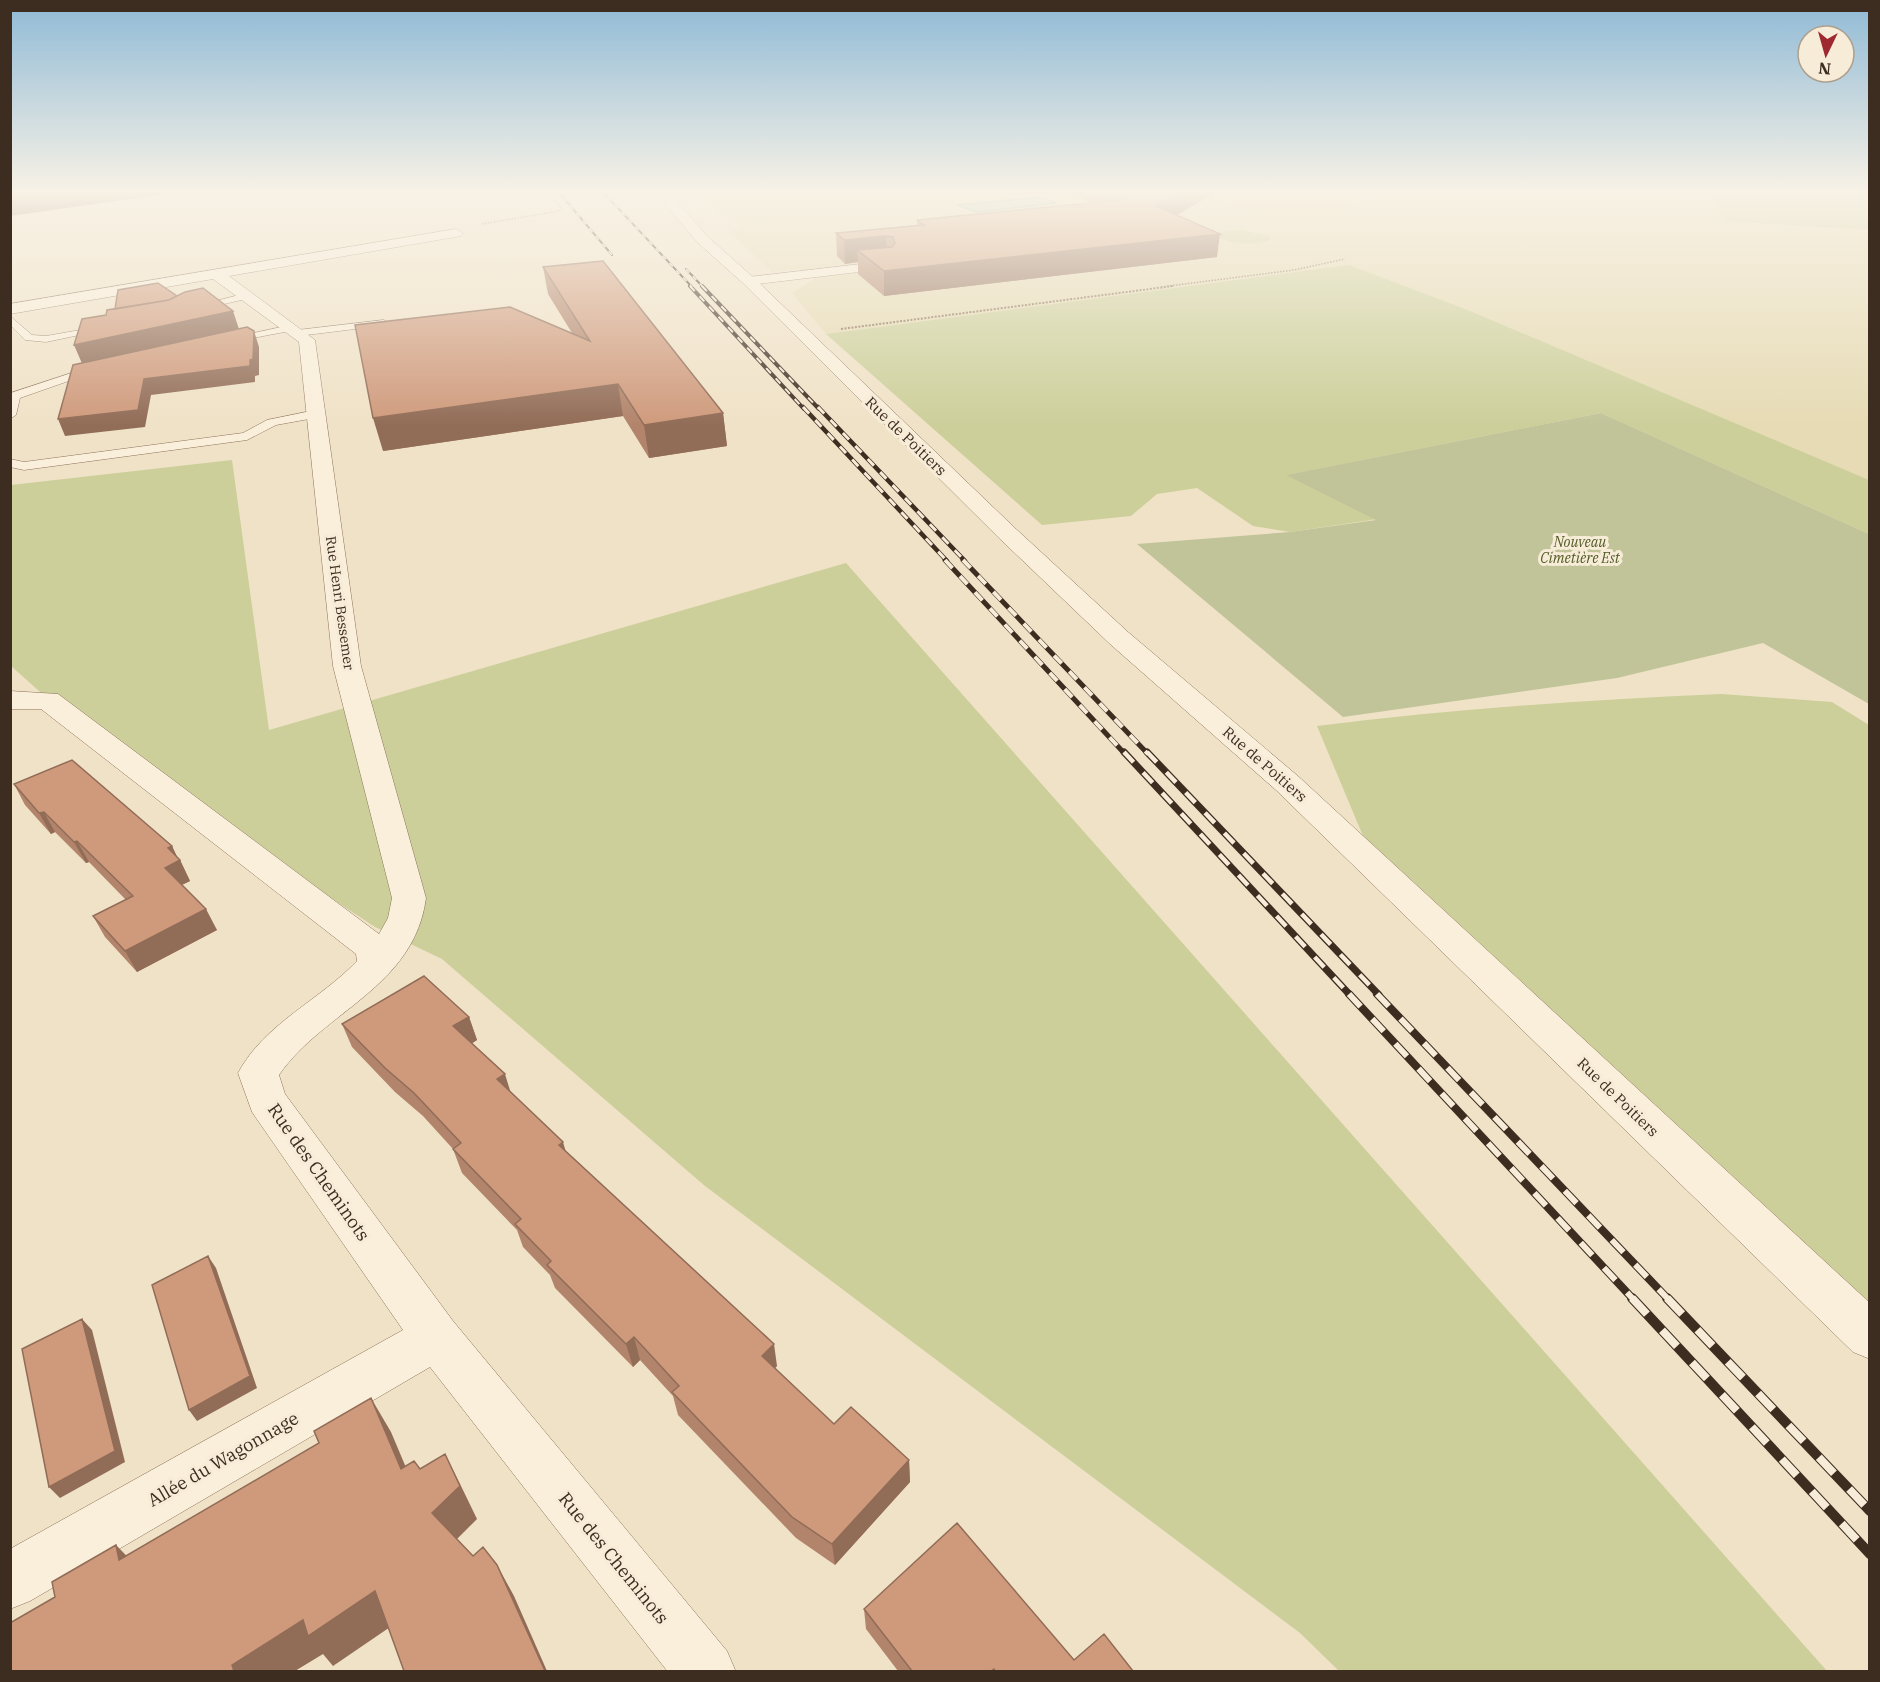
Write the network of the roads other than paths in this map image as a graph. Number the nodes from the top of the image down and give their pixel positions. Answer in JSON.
{"nodes":[{"id":1,"x":247,"y":268,"type":"edge"},
{"id":2,"x":735,"y":268,"type":"edge"},
{"id":3,"x":857,"y":268,"type":"edge"},
{"id":4,"x":216,"y":274,"type":"junction"},
{"id":5,"x":749,"y":281,"type":"junction"},
{"id":6,"x":247,"y":296,"type":"junction"},
{"id":7,"x":10,"y":309,"type":"edge"},
{"id":8,"x":182,"y":313,"type":"edge"},
{"id":9,"x":10,"y":320,"type":"edge"},
{"id":10,"x":396,"y":322,"type":"edge"},
{"id":11,"x":117,"y":327,"type":"edge"},
{"id":12,"x":295,"y":331,"type":"junction"},
{"id":13,"x":209,"y":344,"type":"edge"},
{"id":14,"x":110,"y":365,"type":"edge"},
{"id":15,"x":316,"y":414,"type":"junction"},
{"id":16,"x":10,"y":415,"type":"edge"},
{"id":17,"x":10,"y":464,"type":"edge"},
{"id":18,"x":10,"y":700,"type":"edge"},
{"id":19,"x":375,"y":961,"type":"junction"},
{"id":20,"x":1869,"y":1336,"type":"edge"},
{"id":21,"x":436,"y":1337,"type":"junction"},
{"id":22,"x":10,"y":1581,"type":"edge"},
{"id":23,"x":706,"y":1671,"type":"edge"}],
"edges":[{"from":1,"to":4,"type":"street"},
{"from":2,"to":5,"type":"street","name":"Rue de Poitiers"},
{"from":3,"to":5,"type":"street"},
{"from":4,"to":6,"type":"street"},
{"from":4,"to":7,"type":"street"},
{"from":5,"to":20,"type":"street","name":"Rue de Poitiers"},
{"from":6,"to":8,"type":"lane"},
{"from":6,"to":12,"type":"street"},
{"from":9,"to":11,"type":"lane"},
{"from":10,"to":12,"type":"lane"},
{"from":12,"to":13,"type":"lane"},
{"from":12,"to":15,"type":"street","name":"Rue Henri Bessemer"},
{"from":14,"to":16,"type":"lane"},
{"from":15,"to":17,"type":"lane"},
{"from":15,"to":19,"type":"street","name":"Rue Henri Bessemer"},
{"from":18,"to":19,"type":"street"},
{"from":19,"to":21,"type":"street","name":"Rue des Cheminots"},
{"from":21,"to":22,"type":"street","name":"Allée du Wagonnage"},
{"from":21,"to":23,"type":"street","name":"Rue des Cheminots"}]}
